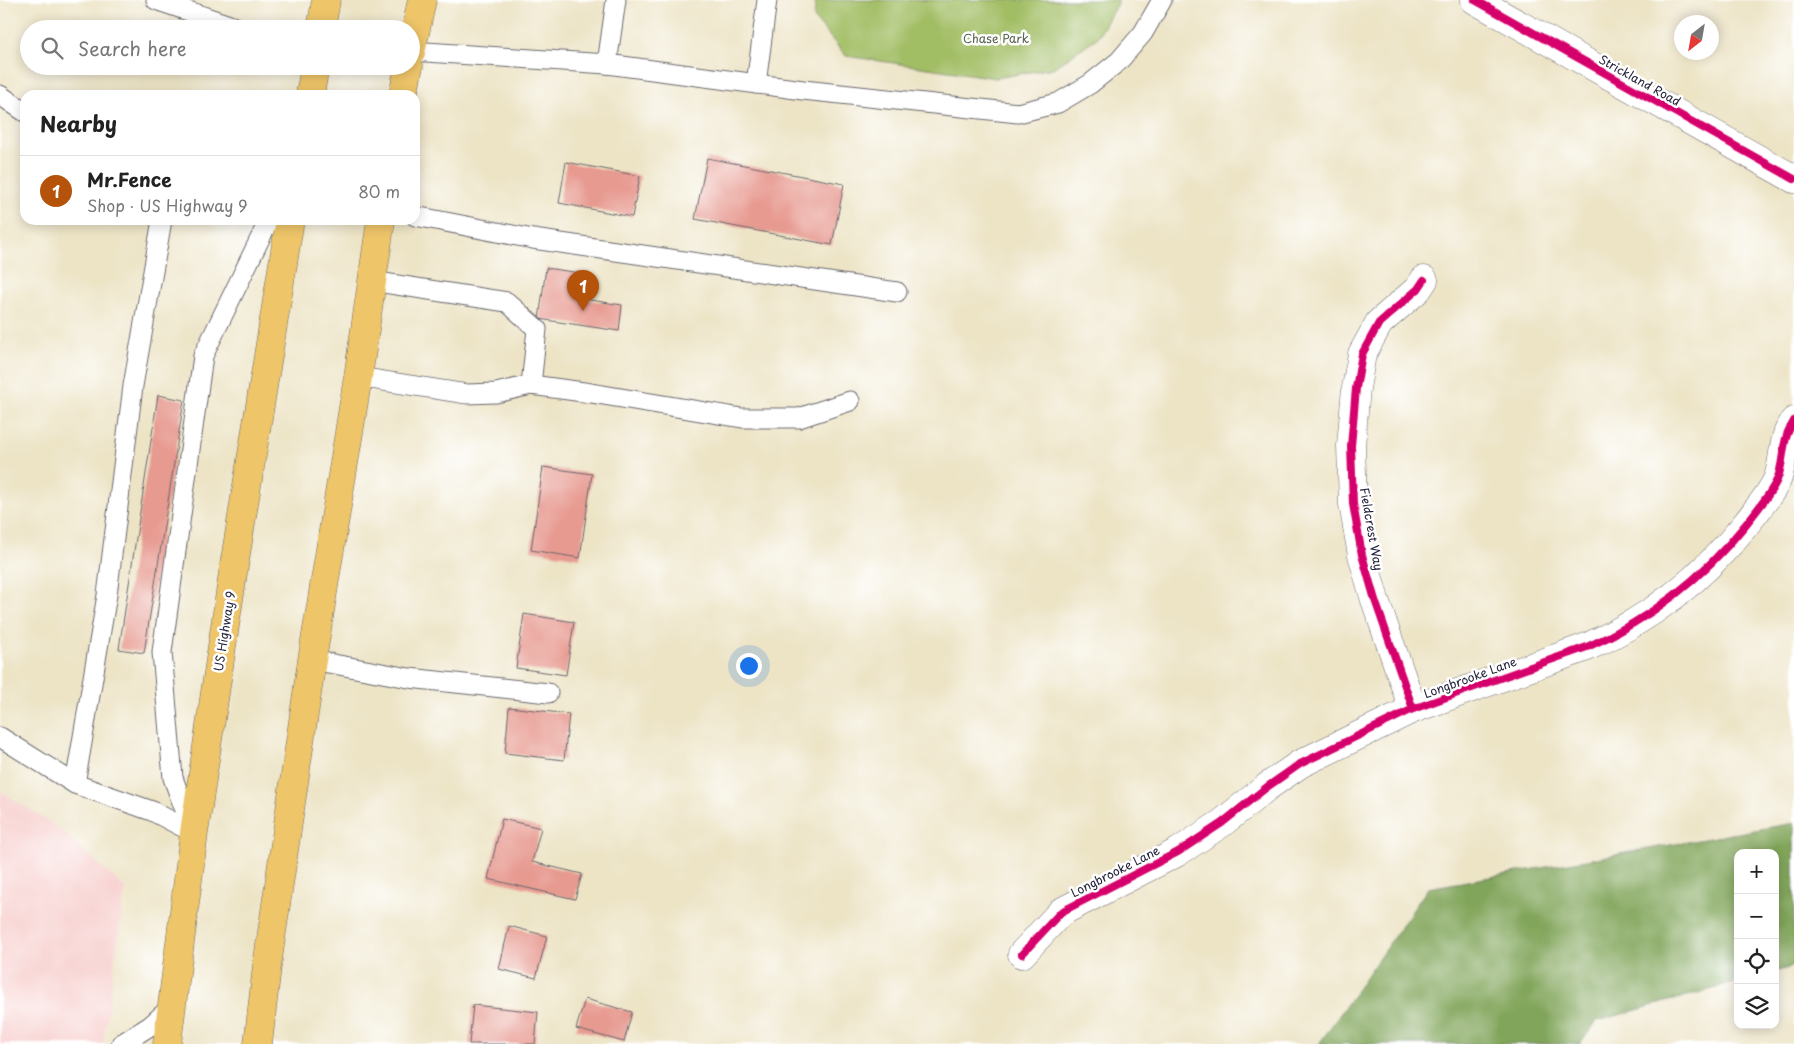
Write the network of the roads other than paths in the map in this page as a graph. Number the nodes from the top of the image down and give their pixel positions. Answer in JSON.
{"nodes":[{"id":1,"x":156,"y":0,"type":"edge"},
{"id":2,"x":326,"y":0,"type":"edge"},
{"id":3,"x":422,"y":0,"type":"edge"},
{"id":4,"x":616,"y":0,"type":"edge"},
{"id":5,"x":767,"y":0,"type":"edge"},
{"id":6,"x":1162,"y":0,"type":"edge"},
{"id":7,"x":1475,"y":0,"type":"edge"},
{"id":8,"x":215,"y":20,"type":"edge"},
{"id":9,"x":323,"y":20,"type":"edge"},
{"id":10,"x":418,"y":20,"type":"edge"},
{"id":11,"x":420,"y":53,"type":"edge"},
{"id":12,"x":607,"y":64,"type":"junction"},
{"id":13,"x":313,"y":75,"type":"edge"},
{"id":14,"x":407,"y":75,"type":"edge"},
{"id":15,"x":756,"y":84,"type":"junction"},
{"id":16,"x":311,"y":90,"type":"edge"},
{"id":17,"x":404,"y":90,"type":"edge"},
{"id":18,"x":0,"y":95,"type":"edge"},
{"id":19,"x":20,"y":109,"type":"edge"},
{"id":20,"x":1794,"y":179,"type":"edge"},
{"id":21,"x":420,"y":217,"type":"edge"},
{"id":22,"x":161,"y":225,"type":"edge"},
{"id":23,"x":268,"y":225,"type":"edge"},
{"id":24,"x":289,"y":225,"type":"edge"},
{"id":25,"x":380,"y":225,"type":"edge"},
{"id":26,"x":1424,"y":280,"type":"dead end"},
{"id":27,"x":371,"y":281,"type":"junction"},
{"id":28,"x":897,"y":292,"type":"dead end"},
{"id":29,"x":358,"y":377,"type":"junction"},
{"id":30,"x":531,"y":386,"type":"junction"},
{"id":31,"x":850,"y":401,"type":"dead end"},
{"id":32,"x":1794,"y":421,"type":"edge"},
{"id":33,"x":1788,"y":479,"type":"edge"},
{"id":34,"x":312,"y":660,"type":"junction"},
{"id":35,"x":548,"y":693,"type":"dead end"},
{"id":36,"x":1413,"y":709,"type":"junction"},
{"id":37,"x":0,"y":737,"type":"edge"},
{"id":38,"x":74,"y":784,"type":"junction"},
{"id":39,"x":194,"y":833,"type":"junction"},
{"id":40,"x":1022,"y":954,"type":"dead end"},
{"id":41,"x":171,"y":1007,"type":"junction"},
{"id":42,"x":121,"y":1044,"type":"edge"},
{"id":43,"x":167,"y":1044,"type":"edge"},
{"id":44,"x":258,"y":1044,"type":"edge"}],
"edges":[{"from":1,"to":8,"type":"lane"},
{"from":2,"to":9,"type":"highway"},
{"from":3,"to":10,"type":"highway"},
{"from":4,"to":12,"type":"lane"},
{"from":5,"to":15,"type":"lane"},
{"from":6,"to":15,"type":"lane"},
{"from":7,"to":20,"type":"street","name":"Strickland Road"},
{"from":11,"to":12,"type":"lane"},
{"from":12,"to":15,"type":"lane"},
{"from":13,"to":16,"type":"highway"},
{"from":14,"to":17,"type":"highway"},
{"from":18,"to":19,"type":"lane"},
{"from":21,"to":28,"type":"lane"},
{"from":22,"to":38,"type":"lane"},
{"from":23,"to":39,"type":"lane"},
{"from":24,"to":39,"type":"highway","name":"US Highway 9"},
{"from":25,"to":27,"type":"highway"},
{"from":26,"to":36,"type":"street","name":"Fieldcrest Way"},
{"from":27,"to":29,"type":"highway"},
{"from":27,"to":30,"type":"lane"},
{"from":29,"to":30,"type":"lane"},
{"from":29,"to":34,"type":"highway"},
{"from":30,"to":31,"type":"lane"},
{"from":32,"to":33,"type":"street","name":"Longbrooke Lane"},
{"from":33,"to":36,"type":"street","name":"Longbrooke Lane"},
{"from":34,"to":35,"type":"lane"},
{"from":34,"to":44,"type":"highway"},
{"from":36,"to":40,"type":"street","name":"Longbrooke Lane"},
{"from":37,"to":38,"type":"lane"},
{"from":38,"to":39,"type":"lane"},
{"from":39,"to":41,"type":"highway","name":"US Highway 9"},
{"from":41,"to":42,"type":"lane"},
{"from":41,"to":43,"type":"highway","name":"US Highway 9"}]}
